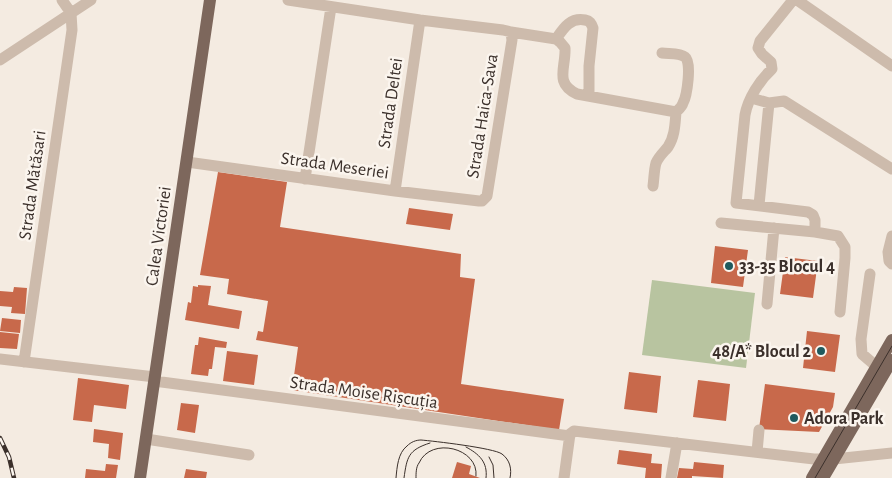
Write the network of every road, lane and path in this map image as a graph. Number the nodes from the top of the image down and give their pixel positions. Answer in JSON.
{"nodes":[{"id":1,"x":62,"y":0,"type":"edge"},
{"id":2,"x":91,"y":0,"type":"edge"},
{"id":3,"x":210,"y":0,"type":"edge"},
{"id":4,"x":288,"y":0,"type":"edge"},
{"id":5,"x":795,"y":0,"type":"edge"},
{"id":6,"x":331,"y":7,"type":"junction"},
{"id":7,"x":71,"y":13,"type":"junction"},
{"id":8,"x":420,"y":20,"type":"junction"},
{"id":9,"x":511,"y":32,"type":"junction"},
{"id":10,"x":556,"y":40,"type":"junction"},
{"id":11,"x":662,"y":53,"type":"dead end"},
{"id":12,"x":0,"y":60,"type":"edge"},
{"id":13,"x":892,"y":66,"type":"edge"},
{"id":14,"x":589,"y":96,"type":"junction"},
{"id":15,"x":751,"y":98,"type":"junction"},
{"id":16,"x":769,"y":103,"type":"junction"},
{"id":17,"x":676,"y":112,"type":"junction"},
{"id":18,"x":186,"y":162,"type":"junction"},
{"id":19,"x":892,"y":169,"type":"edge"},
{"id":20,"x":305,"y":179,"type":"junction"},
{"id":21,"x":654,"y":186,"type":"dead end"},
{"id":22,"x":395,"y":191,"type":"junction"},
{"id":23,"x":479,"y":201,"type":"joint"},
{"id":24,"x":724,"y":202,"type":"dead end"},
{"id":25,"x":736,"y":203,"type":"junction"},
{"id":26,"x":759,"y":205,"type":"junction"},
{"id":27,"x":720,"y":222,"type":"dead end"},
{"id":28,"x":774,"y":228,"type":"junction"},
{"id":29,"x":815,"y":232,"type":"junction"},
{"id":30,"x":892,"y":236,"type":"edge"},
{"id":31,"x":892,"y":264,"type":"edge"},
{"id":32,"x":870,"y":274,"type":"dead end"},
{"id":33,"x":767,"y":304,"type":"dead end"},
{"id":34,"x":840,"y":312,"type":"dead end"},
{"id":35,"x":892,"y":340,"type":"edge"},
{"id":36,"x":0,"y":359,"type":"edge"},
{"id":37,"x":892,"y":360,"type":"edge"},
{"id":38,"x":24,"y":362,"type":"junction"},
{"id":39,"x":876,"y":366,"type":"junction"},
{"id":40,"x":155,"y":379,"type":"junction"},
{"id":41,"x":759,"y":430,"type":"dead end"},
{"id":42,"x":571,"y":434,"type":"junction"},
{"id":43,"x":146,"y":439,"type":"junction"},
{"id":44,"x":677,"y":443,"type":"junction"},
{"id":45,"x":757,"y":452,"type":"junction"},
{"id":46,"x":892,"y":452,"type":"edge"},
{"id":47,"x":249,"y":455,"type":"dead end"},
{"id":48,"x":828,"y":459,"type":"junction"},
{"id":49,"x":140,"y":478,"type":"edge"},
{"id":50,"x":564,"y":478,"type":"edge"},
{"id":51,"x":671,"y":478,"type":"edge"},
{"id":52,"x":812,"y":478,"type":"edge"},
{"id":53,"x":823,"y":478,"type":"edge"}],
"edges":[{"from":1,"to":7,"type":"street"},
{"from":2,"to":7,"type":"street"},
{"from":3,"to":18,"type":"main road","name":"Calea Victoriei"},
{"from":4,"to":6,"type":"street"},
{"from":5,"to":13,"type":"street"},
{"from":5,"to":15,"type":"street"},
{"from":6,"to":8,"type":"street"},
{"from":6,"to":20,"type":"street"},
{"from":7,"to":12,"type":"street"},
{"from":7,"to":38,"type":"street","name":"Strada Mătăsari"},
{"from":8,"to":9,"type":"street"},
{"from":8,"to":22,"type":"street","name":"Strada Deltei"},
{"from":9,"to":10,"type":"street"},
{"from":9,"to":23,"type":"street","name":"Strada Haica-Sava"},
{"from":10,"to":14,"type":"street"},
{"from":10,"to":14,"type":"street"},
{"from":11,"to":17,"type":"street"},
{"from":14,"to":17,"type":"street"},
{"from":15,"to":16,"type":"street"},
{"from":15,"to":25,"type":"street"},
{"from":16,"to":19,"type":"street"},
{"from":16,"to":26,"type":"street"},
{"from":17,"to":21,"type":"street"},
{"from":18,"to":20,"type":"street","name":"Strada Meseriei"},
{"from":18,"to":40,"type":"main road","name":"Calea Victoriei"},
{"from":20,"to":22,"type":"street","name":"Strada Meseriei"},
{"from":22,"to":23,"type":"street","name":"Strada Meseriei"},
{"from":24,"to":25,"type":"street"},
{"from":25,"to":26,"type":"street"},
{"from":26,"to":29,"type":"street"},
{"from":27,"to":28,"type":"street"},
{"from":28,"to":29,"type":"street"},
{"from":28,"to":33,"type":"street"},
{"from":29,"to":34,"type":"street"},
{"from":30,"to":31,"type":"street"},
{"from":32,"to":39,"type":"street"},
{"from":35,"to":39,"type":"main road"},
{"from":36,"to":38,"type":"street","name":"Strada Moise Rișcuția"},
{"from":37,"to":48,"type":"main road"},
{"from":38,"to":40,"type":"street","name":"Strada Moise Rișcuția"},
{"from":39,"to":48,"type":"main road"},
{"from":40,"to":42,"type":"street","name":"Strada Moise Rișcuția"},
{"from":40,"to":43,"type":"main road","name":"Calea Victoriei"},
{"from":41,"to":45,"type":"street"},
{"from":42,"to":44,"type":"street","name":"Strada Moise Rișcuția"},
{"from":42,"to":50,"type":"street"},
{"from":43,"to":47,"type":"street"},
{"from":43,"to":49,"type":"main road","name":"Calea Victoriei"},
{"from":44,"to":45,"type":"street","name":"Strada Moise Rișcuția"},
{"from":44,"to":51,"type":"street"},
{"from":45,"to":48,"type":"street","name":"Strada Moise Rișcuția"},
{"from":46,"to":48,"type":"street","name":"Strada Moise Rișcuția"},
{"from":48,"to":52,"type":"main road"},
{"from":48,"to":53,"type":"main road"}]}
